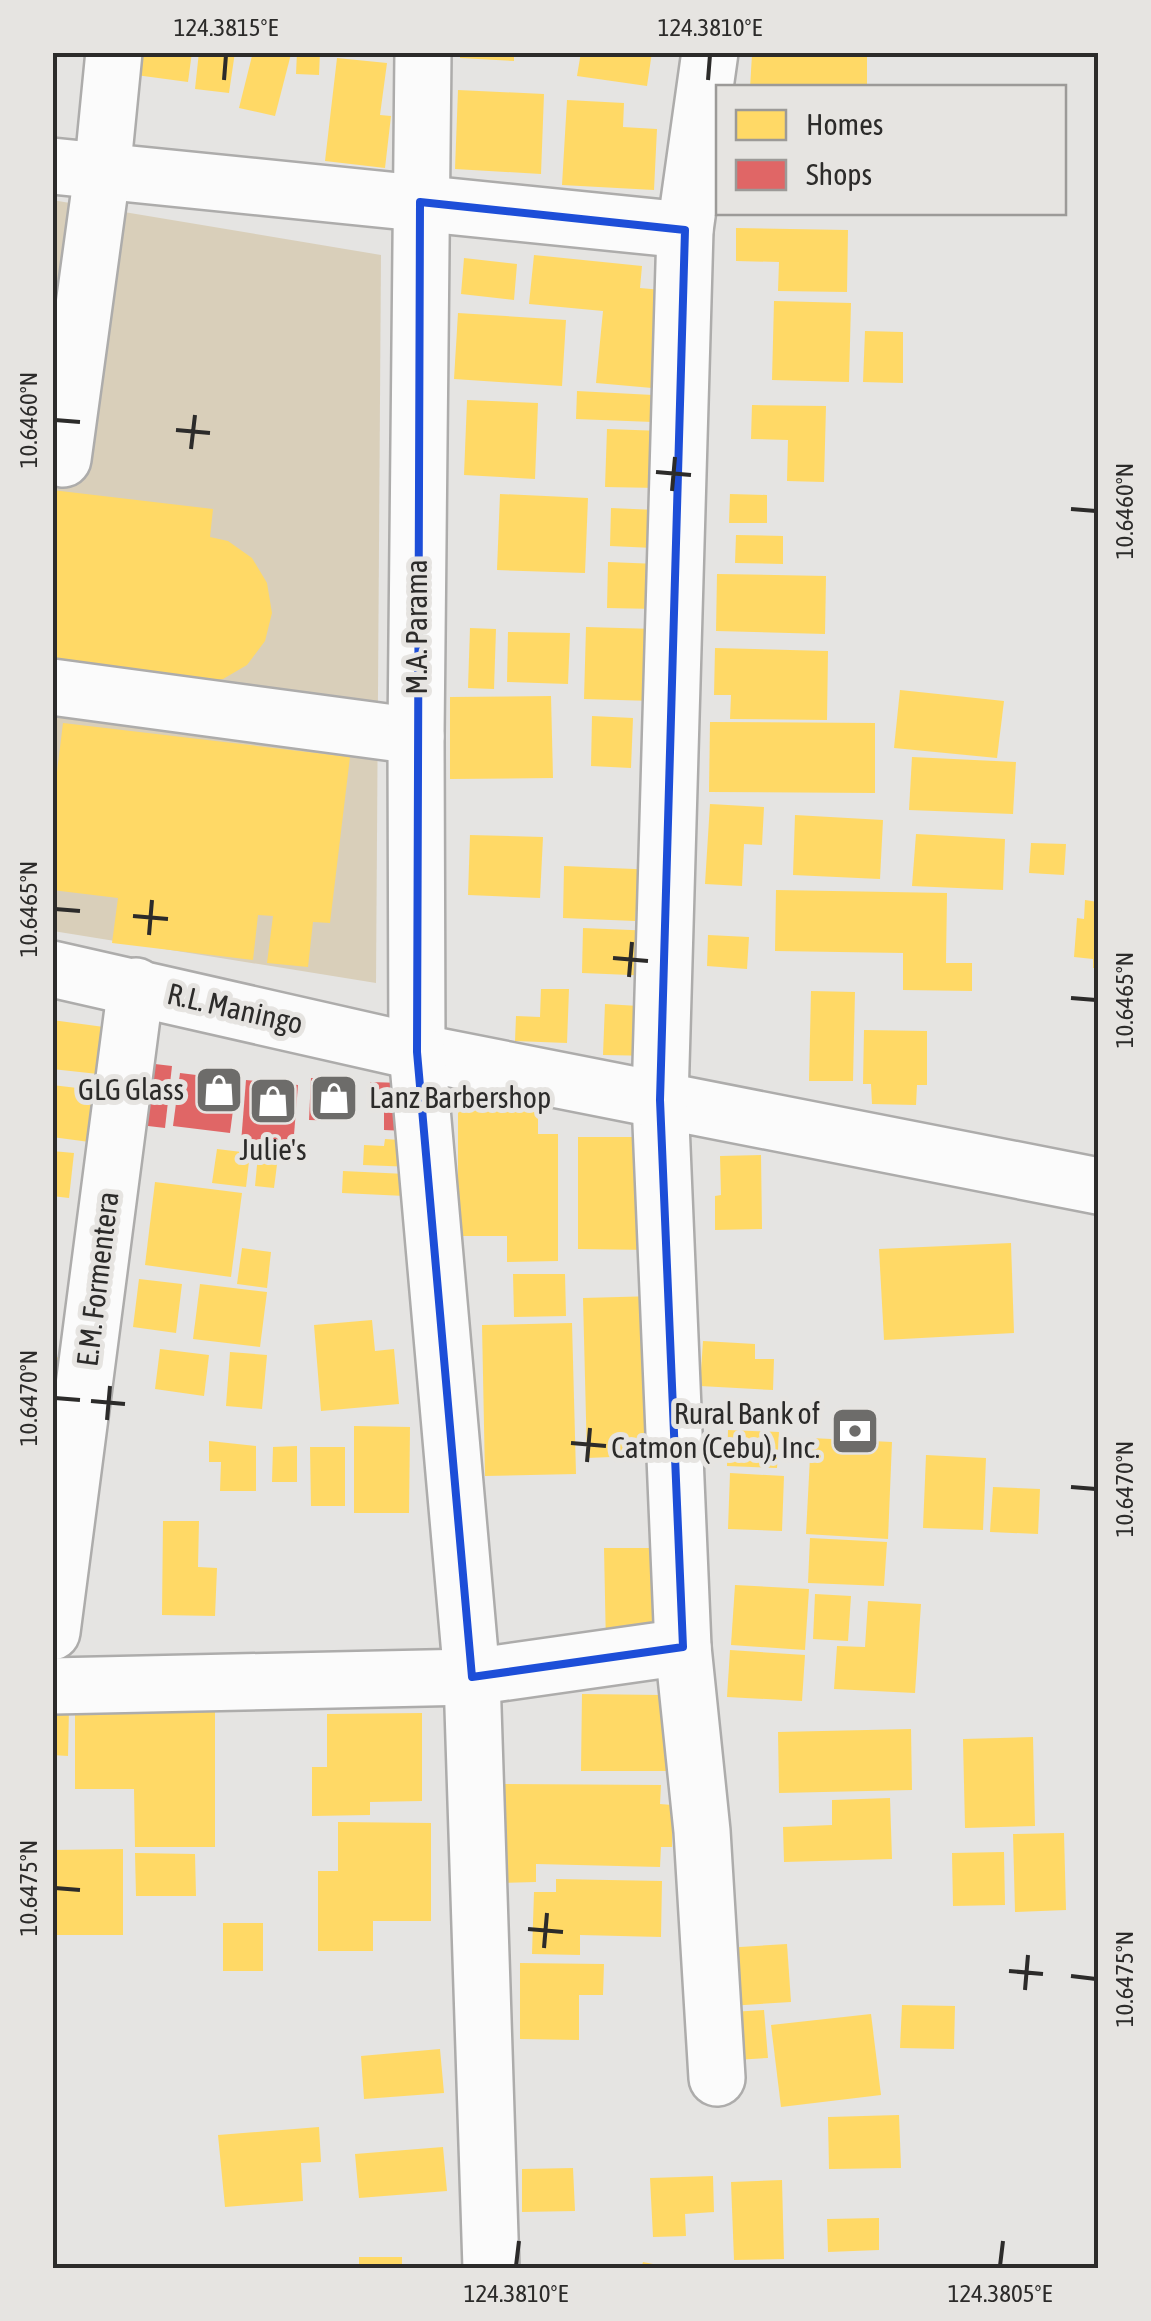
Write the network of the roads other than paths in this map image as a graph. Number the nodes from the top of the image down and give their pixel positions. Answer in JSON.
{"nodes":[{"id":1,"x":114,"y":52,"type":"edge"},
{"id":2,"x":423,"y":52,"type":"edge"},
{"id":3,"x":710,"y":52,"type":"edge"},
{"id":4,"x":77,"y":170,"type":"edge"},
{"id":5,"x":420,"y":202,"type":"junction"},
{"id":6,"x":685,"y":230,"type":"junction"},
{"id":7,"x":63,"y":459,"type":"dead end"},
{"id":8,"x":52,"y":688,"type":"edge"},
{"id":9,"x":416,"y":736,"type":"junction"},
{"id":10,"x":52,"y":969,"type":"edge"},
{"id":11,"x":136,"y":986,"type":"junction"},
{"id":12,"x":418,"y":1052,"type":"junction"},
{"id":13,"x":660,"y":1100,"type":"junction"},
{"id":14,"x":1098,"y":1186,"type":"edge"},
{"id":15,"x":52,"y":1632,"type":"edge"},
{"id":16,"x":683,"y":1647,"type":"junction"},
{"id":17,"x":472,"y":1678,"type":"junction"},
{"id":18,"x":52,"y":1686,"type":"edge"},
{"id":19,"x":717,"y":2078,"type":"dead end"},
{"id":20,"x":491,"y":2268,"type":"edge"}],
"edges":[{"from":1,"to":4,"type":"street"},
{"from":2,"to":5,"type":"street","name":"M.A. Parama"},
{"from":3,"to":6,"type":"street"},
{"from":4,"to":5,"type":"street"},
{"from":4,"to":7,"type":"street"},
{"from":5,"to":6,"type":"street"},
{"from":5,"to":9,"type":"street","name":"M.A. Parama"},
{"from":6,"to":13,"type":"street"},
{"from":8,"to":9,"type":"street"},
{"from":9,"to":12,"type":"street","name":"M.A. Parama"},
{"from":10,"to":11,"type":"street","name":"R.L. Maningo"},
{"from":11,"to":12,"type":"street","name":"R.L. Maningo"},
{"from":11,"to":15,"type":"street","name":"E.M. Formentera"},
{"from":12,"to":13,"type":"street","name":"R.L. Maningo"},
{"from":12,"to":17,"type":"street","name":"M.A. Parama"},
{"from":13,"to":14,"type":"street","name":"R.L. Maningo"},
{"from":13,"to":16,"type":"street"},
{"from":16,"to":17,"type":"street"},
{"from":16,"to":19,"type":"street"},
{"from":17,"to":18,"type":"street"},
{"from":17,"to":20,"type":"street","name":"M.A. Parama"}]}
